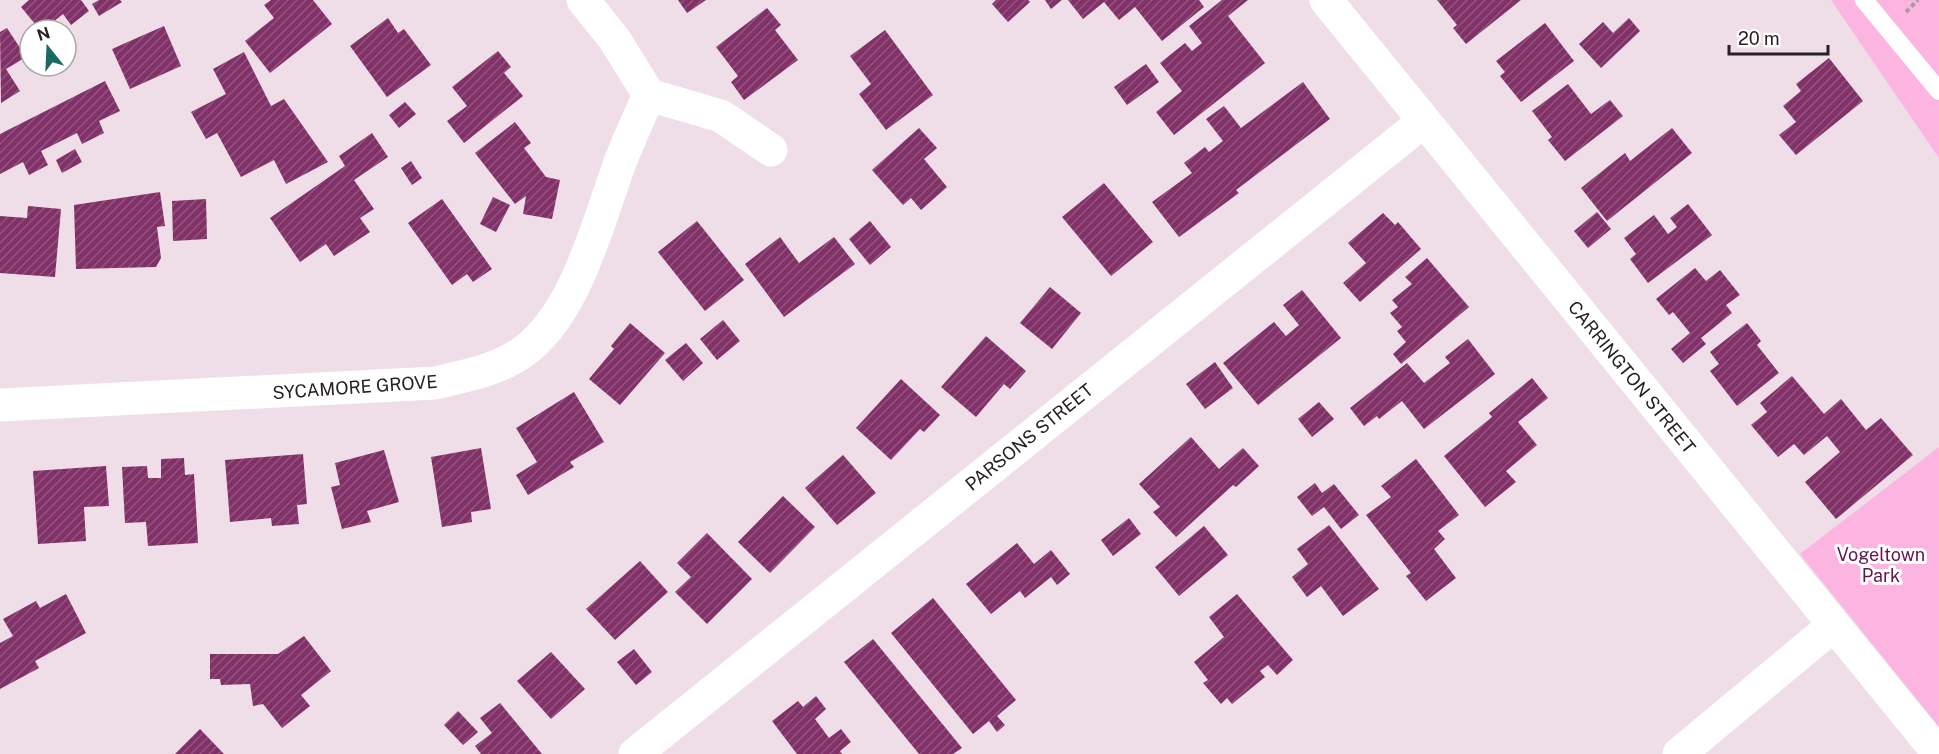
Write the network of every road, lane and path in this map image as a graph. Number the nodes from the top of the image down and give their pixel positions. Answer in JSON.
{"nodes":[{"id":1,"x":583,"y":0,"type":"edge"},
{"id":2,"x":1326,"y":0,"type":"edge"},
{"id":3,"x":1864,"y":0,"type":"edge"},
{"id":4,"x":1939,"y":90,"type":"edge"},
{"id":5,"x":649,"y":95,"type":"junction"},
{"id":6,"x":1424,"y":121,"type":"junction"},
{"id":7,"x":771,"y":150,"type":"dead end"},
{"id":8,"x":0,"y":405,"type":"edge"},
{"id":9,"x":1834,"y":625,"type":"junction"},
{"id":10,"x":635,"y":754,"type":"edge"},
{"id":11,"x":1679,"y":754,"type":"edge"},
{"id":12,"x":1939,"y":754,"type":"edge"}],
"edges":[{"from":1,"to":5,"type":"street"},
{"from":2,"to":6,"type":"street","name":"CARRINGTON STREET"},
{"from":3,"to":4,"type":"lane"},
{"from":5,"to":7,"type":"street"},
{"from":5,"to":8,"type":"street","name":"SYCAMORE GROVE"},
{"from":6,"to":9,"type":"street","name":"CARRINGTON STREET"},
{"from":6,"to":10,"type":"street","name":"PARSONS STREET"},
{"from":9,"to":11,"type":"street"},
{"from":9,"to":12,"type":"street","name":"CARRINGTON STREET"}]}
